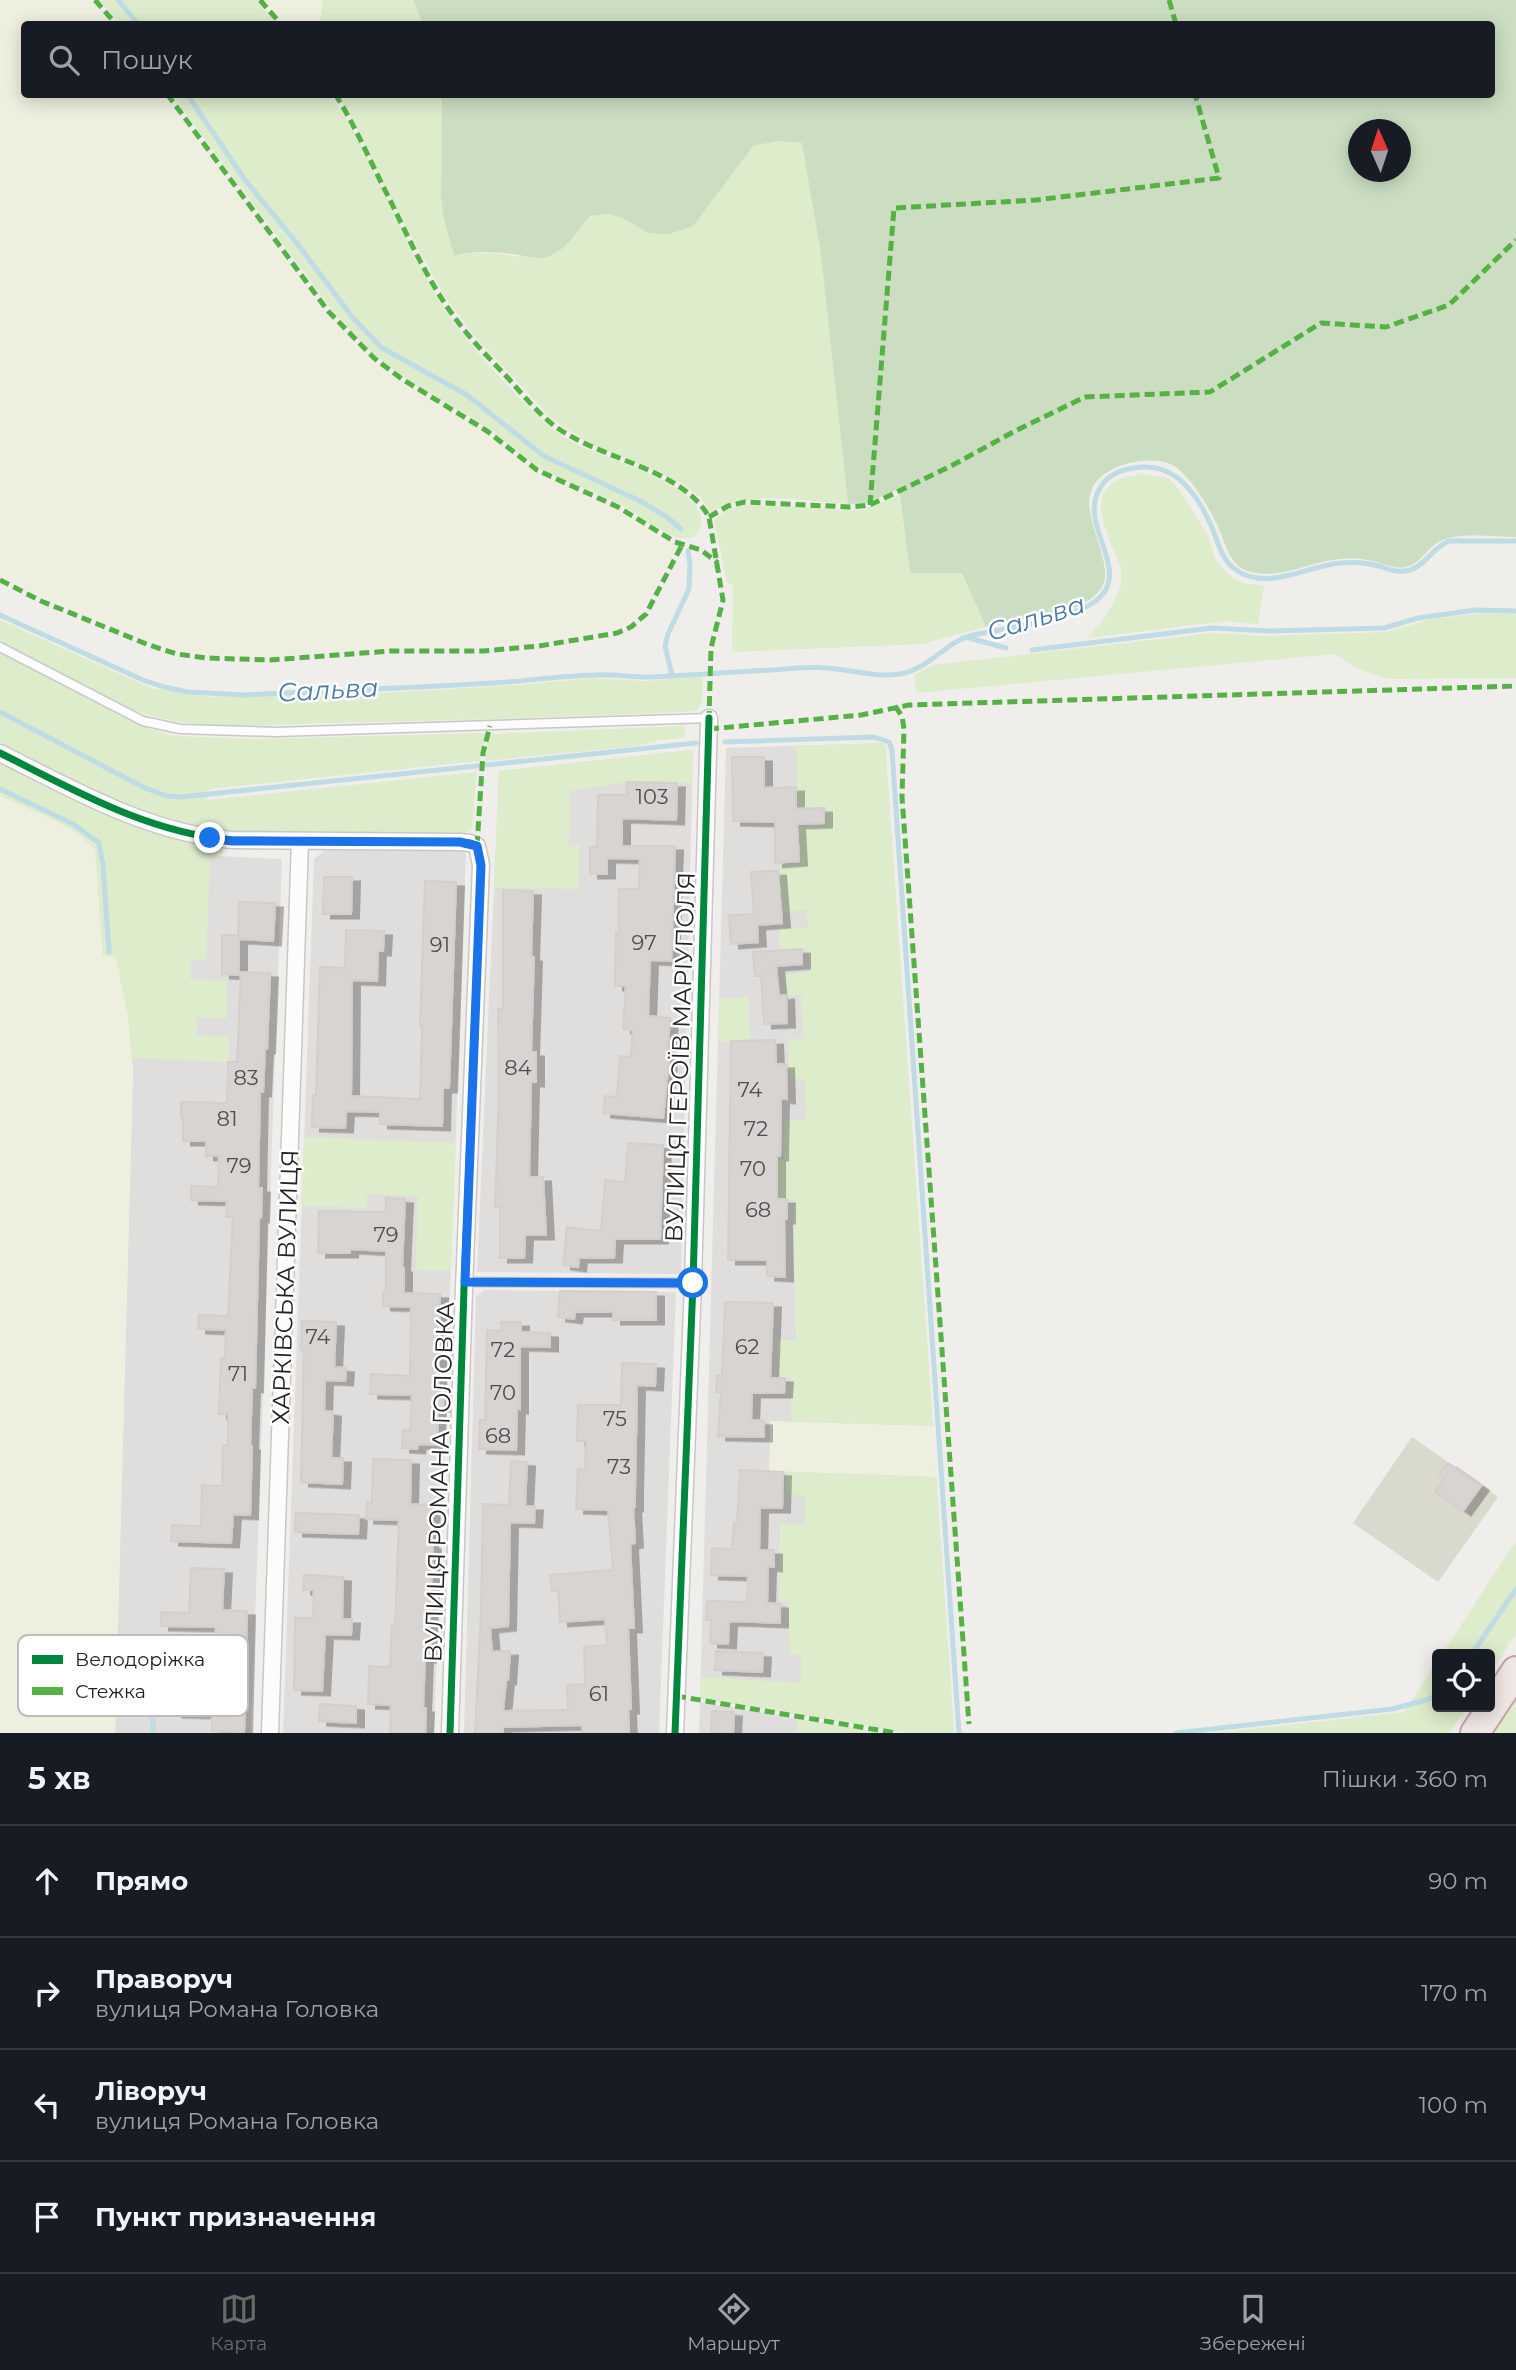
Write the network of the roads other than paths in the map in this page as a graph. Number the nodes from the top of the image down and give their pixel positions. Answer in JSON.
{"nodes":[{"id":1,"x":0,"y":647,"type":"edge"},
{"id":2,"x":709,"y":718,"type":"joint"},
{"id":3,"x":0,"y":753,"type":"edge"},
{"id":4,"x":300,"y":841,"type":"junction"},
{"id":5,"x":465,"y":1282,"type":"junction"},
{"id":6,"x":693,"y":1283,"type":"junction"},
{"id":7,"x":1516,"y":1671,"type":"edge"},
{"id":8,"x":270,"y":1733,"type":"edge"},
{"id":9,"x":450,"y":1733,"type":"edge"},
{"id":10,"x":675,"y":1733,"type":"edge"},
{"id":11,"x":1475,"y":1733,"type":"edge"}],
"edges":[{"from":1,"to":2,"type":"lane"},
{"from":2,"to":6,"type":"street","name":"ВУЛИЦЯ ГЕРОЇВ МАРІУПОЛЯ"},
{"from":3,"to":4,"type":"street","name":"ВУЛИЦЯ РОМАНА ГОЛОВКА"},
{"from":4,"to":5,"type":"street","name":"ВУЛИЦЯ РОМАНА ГОЛОВКА"},
{"from":4,"to":8,"type":"street","name":"ХАРКІВСЬКА ВУЛИЦЯ"},
{"from":5,"to":6,"type":"lane"},
{"from":5,"to":9,"type":"street","name":"ВУЛИЦЯ РОМАНА ГОЛОВКА"},
{"from":6,"to":10,"type":"street","name":"ВУЛИЦЯ ГЕРОЇВ МАРІУПОЛЯ"},
{"from":7,"to":11,"type":"highway"}]}
